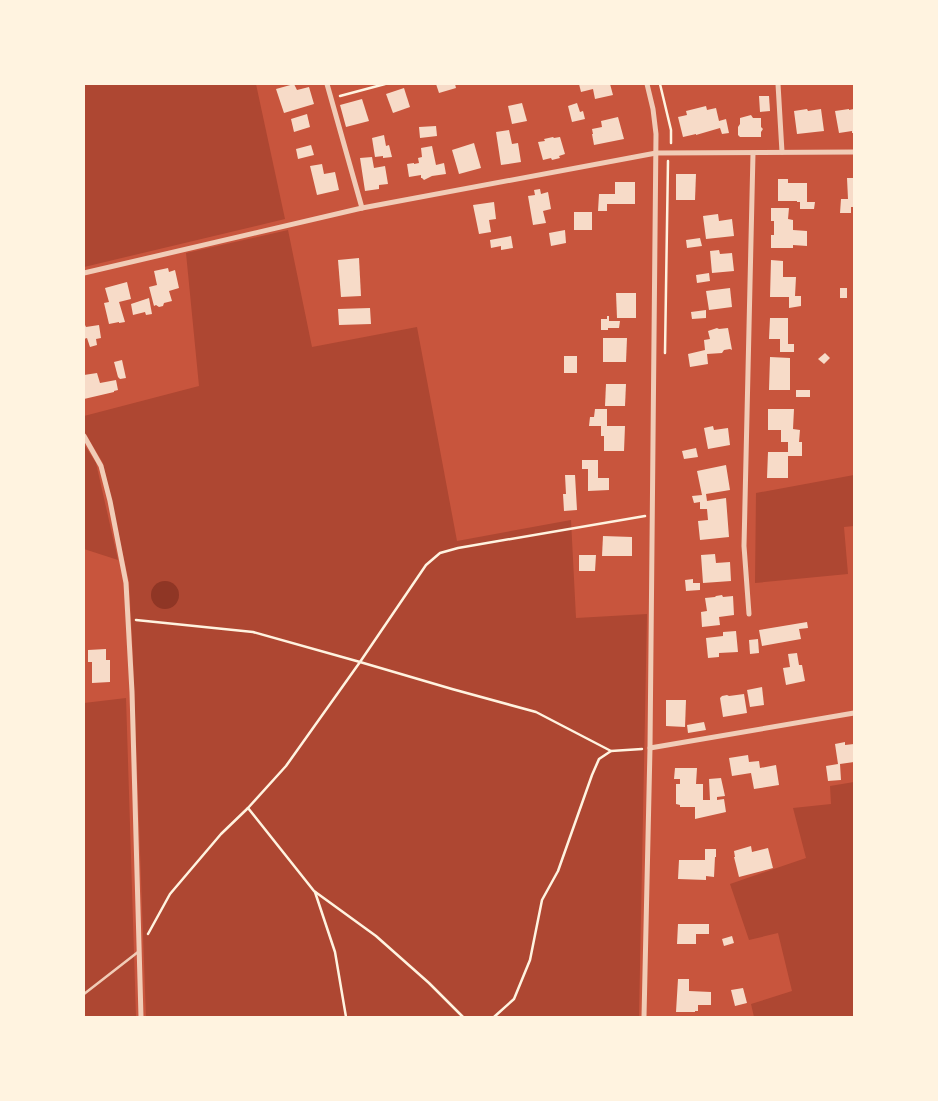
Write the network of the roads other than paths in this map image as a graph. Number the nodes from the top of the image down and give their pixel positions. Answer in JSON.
{"nodes":[{"id":1,"x":327,"y":84,"type":"edge"},
{"id":2,"x":647,"y":84,"type":"edge"},
{"id":3,"x":778,"y":84,"type":"edge"},
{"id":4,"x":782,"y":152,"type":"junction"},
{"id":5,"x":854,"y":152,"type":"edge"},
{"id":6,"x":656,"y":153,"type":"junction"},
{"id":7,"x":753,"y":153,"type":"junction"},
{"id":8,"x":362,"y":208,"type":"junction"},
{"id":9,"x":84,"y":273,"type":"edge"},
{"id":10,"x":84,"y":436,"type":"edge"},
{"id":11,"x":750,"y":614,"type":"dead end"},
{"id":12,"x":854,"y":713,"type":"edge"},
{"id":13,"x":650,"y":748,"type":"junction"},
{"id":14,"x":139,"y":951,"type":"junction"},
{"id":15,"x":84,"y":994,"type":"edge"},
{"id":16,"x":141,"y":1017,"type":"edge"},
{"id":17,"x":644,"y":1017,"type":"edge"}],
"edges":[{"from":1,"to":8,"type":"street"},
{"from":2,"to":6,"type":"street"},
{"from":3,"to":4,"type":"street"},
{"from":4,"to":5,"type":"street"},
{"from":4,"to":7,"type":"street"},
{"from":6,"to":7,"type":"street"},
{"from":6,"to":8,"type":"street"},
{"from":6,"to":13,"type":"street"},
{"from":7,"to":11,"type":"street"},
{"from":8,"to":9,"type":"street"},
{"from":10,"to":14,"type":"street"},
{"from":12,"to":13,"type":"street"},
{"from":13,"to":17,"type":"street"},
{"from":14,"to":15,"type":"lane"},
{"from":14,"to":16,"type":"street"}]}
